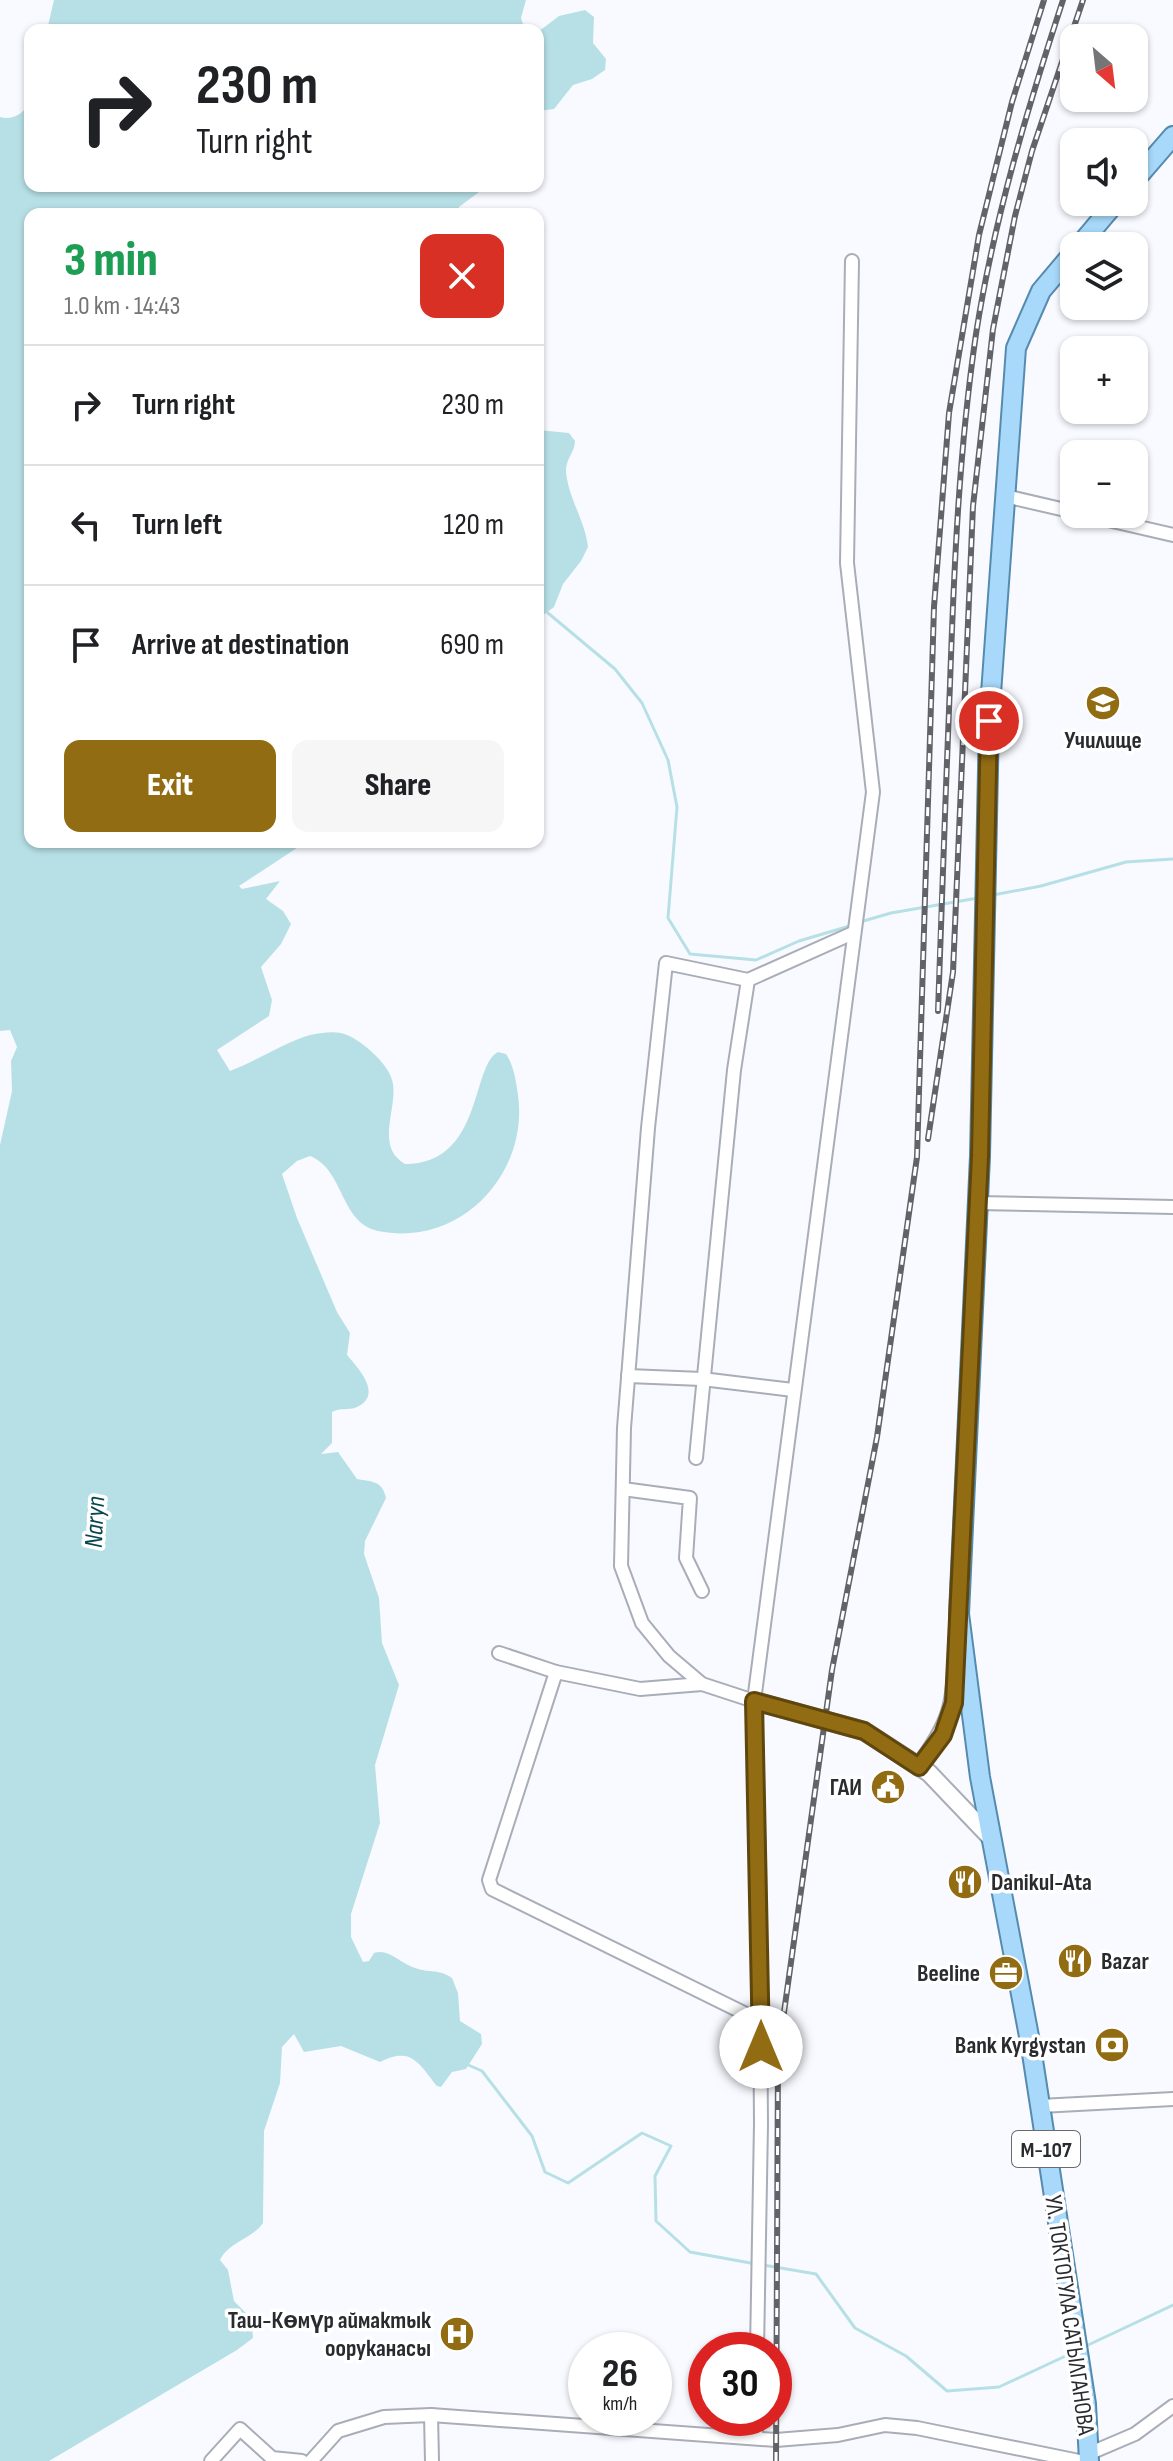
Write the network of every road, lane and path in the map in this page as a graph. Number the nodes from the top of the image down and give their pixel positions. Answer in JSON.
{"nodes":[{"id":1,"x":1173,"y":136,"type":"edge"},
{"id":2,"x":1148,"y":165,"type":"edge"},
{"id":3,"x":1104,"y":216,"type":"edge"},
{"id":4,"x":1091,"y":232,"type":"edge"},
{"id":5,"x":852,"y":261,"type":"dead end"},
{"id":6,"x":1060,"y":269,"type":"edge"},
{"id":7,"x":1005,"y":496,"type":"junction"},
{"id":8,"x":1060,"y":509,"type":"edge"},
{"id":9,"x":1143,"y":528,"type":"edge"},
{"id":10,"x":1173,"y":535,"type":"edge"},
{"id":11,"x":853,"y":933,"type":"junction"},
{"id":12,"x":748,"y":980,"type":"junction"},
{"id":13,"x":977,"y":1203,"type":"junction"},
{"id":14,"x":1173,"y":1207,"type":"edge"},
{"id":15,"x":628,"y":1376,"type":"junction"},
{"id":16,"x":702,"y":1379,"type":"junction"},
{"id":17,"x":793,"y":1390,"type":"junction"},
{"id":18,"x":696,"y":1458,"type":"dead end"},
{"id":19,"x":623,"y":1489,"type":"junction"},
{"id":20,"x":702,"y":1591,"type":"dead end"},
{"id":21,"x":959,"y":1614,"type":"junction"},
{"id":22,"x":499,"y":1653,"type":"dead end"},
{"id":23,"x":556,"y":1672,"type":"junction"},
{"id":24,"x":702,"y":1684,"type":"junction"},
{"id":25,"x":754,"y":1701,"type":"junction"},
{"id":26,"x":919,"y":1767,"type":"junction"},
{"id":27,"x":992,"y":1839,"type":"junction"},
{"id":28,"x":760,"y":2021,"type":"junction"},
{"id":29,"x":1173,"y":2099,"type":"edge"},
{"id":30,"x":1040,"y":2106,"type":"junction"},
{"id":31,"x":757,"y":2332,"type":"edge"},
{"id":32,"x":1173,"y":2406,"type":"edge"},
{"id":33,"x":431,"y":2415,"type":"junction"},
{"id":34,"x":688,"y":2432,"type":"edge"},
{"id":35,"x":756,"y":2436,"type":"edge"},
{"id":36,"x":1085,"y":2459,"type":"edge"},
{"id":37,"x":211,"y":2461,"type":"edge"},
{"id":38,"x":302,"y":2461,"type":"edge"},
{"id":39,"x":311,"y":2461,"type":"edge"},
{"id":40,"x":432,"y":2461,"type":"edge"}],
"edges":[{"from":1,"to":2,"type":"main road"},
{"from":3,"to":4,"type":"main road"},
{"from":5,"to":11,"type":"street"},
{"from":6,"to":7,"type":"main road","number":"М-107"},
{"from":7,"to":8,"type":"street"},
{"from":7,"to":13,"type":"main road","number":"М-107"},
{"from":9,"to":10,"type":"street"},
{"from":11,"to":12,"type":"street"},
{"from":11,"to":17,"type":"street"},
{"from":12,"to":15,"type":"street"},
{"from":12,"to":16,"type":"street"},
{"from":13,"to":14,"type":"street"},
{"from":13,"to":21,"type":"main road","number":"М-107"},
{"from":15,"to":16,"type":"street"},
{"from":15,"to":19,"type":"street"},
{"from":16,"to":17,"type":"street"},
{"from":16,"to":18,"type":"street"},
{"from":17,"to":25,"type":"street"},
{"from":19,"to":20,"type":"street"},
{"from":19,"to":24,"type":"street"},
{"from":21,"to":26,"type":"street"},
{"from":21,"to":27,"type":"main road","number":"М-107"},
{"from":22,"to":23,"type":"street"},
{"from":23,"to":24,"type":"street"},
{"from":23,"to":28,"type":"street"},
{"from":24,"to":25,"type":"street"},
{"from":25,"to":26,"type":"street"},
{"from":25,"to":28,"type":"street"},
{"from":26,"to":27,"type":"street"},
{"from":27,"to":30,"type":"main road","name":"УЛ. ТОКТОГУЛА САТЫЛГАНОВА","number":"М-107"},
{"from":28,"to":31,"type":"street"},
{"from":29,"to":30,"type":"street"},
{"from":30,"to":36,"type":"main road","name":"УЛ. ТОКТОГУЛА САТЫЛГАНОВА","number":"М-107"},
{"from":32,"to":36,"type":"street"},
{"from":33,"to":34,"type":"street"},
{"from":33,"to":39,"type":"street"},
{"from":33,"to":40,"type":"street"},
{"from":35,"to":36,"type":"street"},
{"from":37,"to":38,"type":"street"}]}
